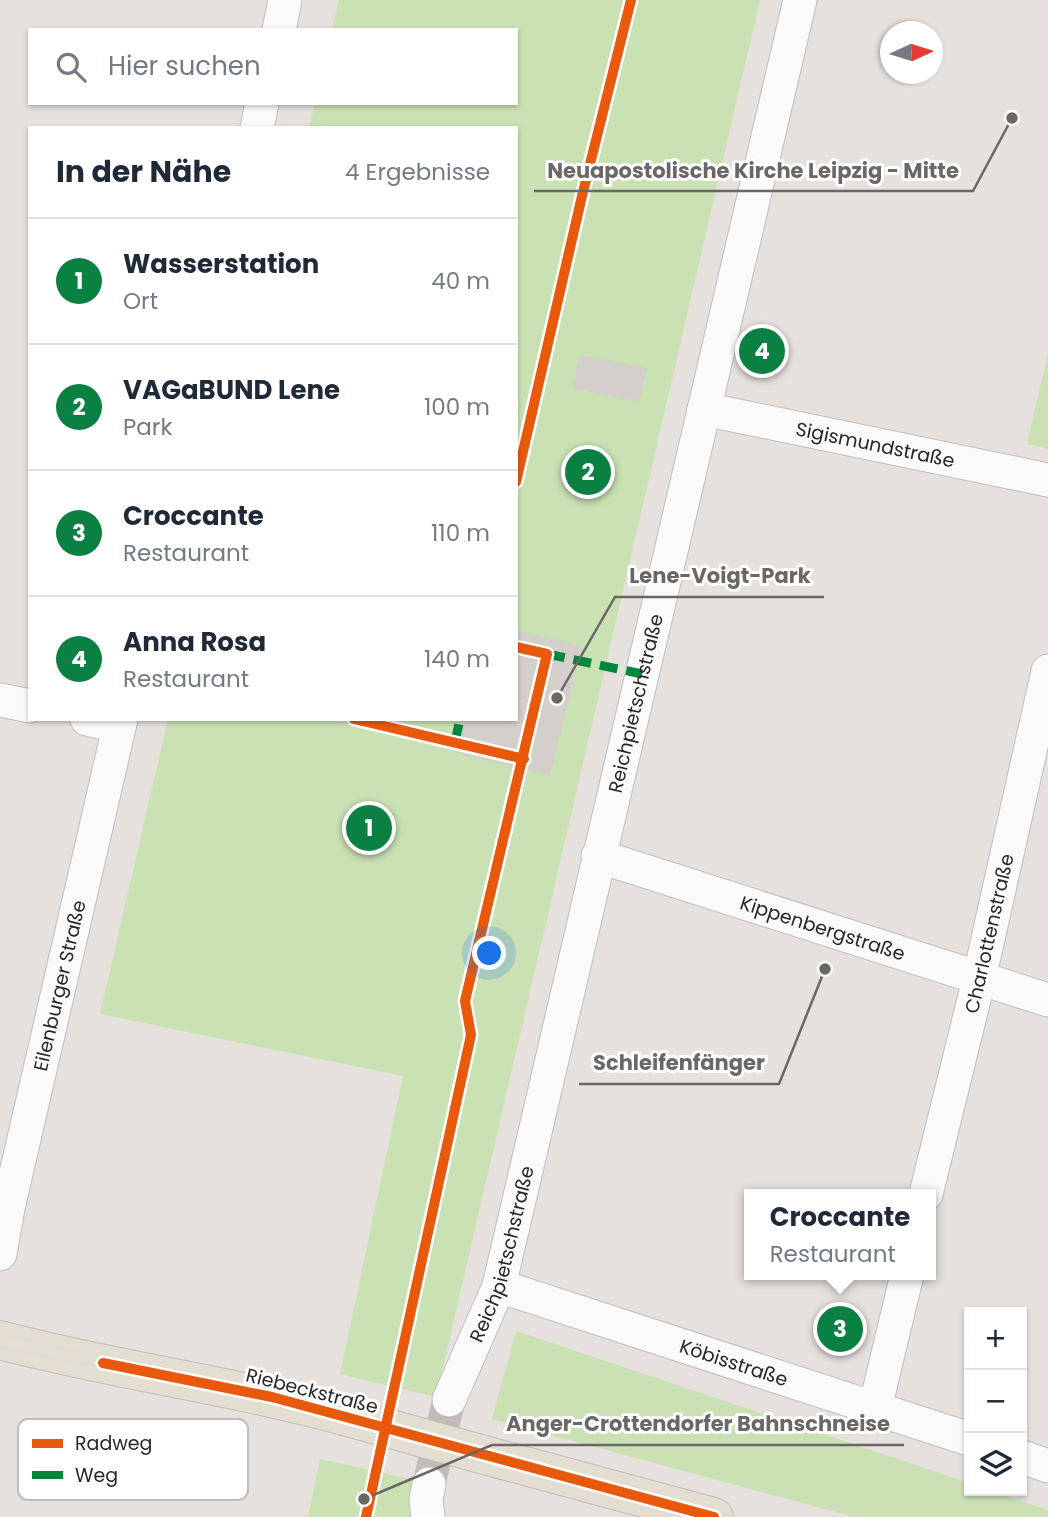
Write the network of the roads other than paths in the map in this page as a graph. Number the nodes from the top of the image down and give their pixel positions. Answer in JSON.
{"nodes":[{"id":1,"x":285,"y":0,"type":"edge"},
{"id":2,"x":800,"y":0,"type":"edge"},
{"id":3,"x":279,"y":28,"type":"edge"},
{"id":4,"x":262,"y":105,"type":"edge"},
{"id":5,"x":257,"y":126,"type":"edge"},
{"id":6,"x":705,"y":409,"type":"junction"},
{"id":7,"x":1048,"y":480,"type":"edge"},
{"id":8,"x":1048,"y":671,"type":"edge"},
{"id":9,"x":0,"y":699,"type":"edge"},
{"id":10,"x":28,"y":706,"type":"edge"},
{"id":11,"x":120,"y":723,"type":"edge"},
{"id":12,"x":598,"y":856,"type":"junction"},
{"id":13,"x":979,"y":979,"type":"junction"},
{"id":14,"x":1048,"y":1000,"type":"edge"},
{"id":15,"x":927,"y":1189,"type":"edge"},
{"id":16,"x":0,"y":1254,"type":"edge"},
{"id":17,"x":906,"y":1280,"type":"edge"},
{"id":18,"x":499,"y":1286,"type":"junction"},
{"id":19,"x":0,"y":1340,"type":"edge"},
{"id":20,"x":449,"y":1400,"type":"tunnel mouth"},
{"id":21,"x":875,"y":1408,"type":"junction"},
{"id":22,"x":964,"y":1437,"type":"edge"},
{"id":23,"x":1027,"y":1459,"type":"edge"},
{"id":24,"x":1048,"y":1466,"type":"edge"},
{"id":25,"x":429,"y":1483,"type":"tunnel mouth"},
{"id":26,"x":428,"y":1517,"type":"edge"},
{"id":27,"x":714,"y":1517,"type":"edge"}],
"edges":[{"from":1,"to":3,"type":"street"},
{"from":2,"to":6,"type":"street","name":"Reichpietschstraße"},
{"from":4,"to":5,"type":"street"},
{"from":6,"to":7,"type":"street","name":"Sigismundstraße"},
{"from":6,"to":12,"type":"street","name":"Reichpietschstraße"},
{"from":8,"to":13,"type":"street","name":"Charlottenstraße"},
{"from":9,"to":10,"type":"street"},
{"from":11,"to":16,"type":"street","name":"Eilenburger Straße"},
{"from":12,"to":13,"type":"street","name":"Kippenbergstraße"},
{"from":12,"to":18,"type":"street","name":"Reichpietschstraße"},
{"from":13,"to":14,"type":"street","name":"Kippenbergstraße"},
{"from":13,"to":15,"type":"street","name":"Charlottenstraße"},
{"from":17,"to":21,"type":"street"},
{"from":18,"to":20,"type":"street","name":"Reichpietschstraße"},
{"from":18,"to":21,"type":"street","name":"Köbisstraße"},
{"from":19,"to":27,"type":"main road","name":"Riebeckstraße","bridge":true},
{"from":21,"to":22,"type":"street","name":"Köbisstraße"},
{"from":23,"to":24,"type":"street"},
{"from":25,"to":26,"type":"street"}]}
